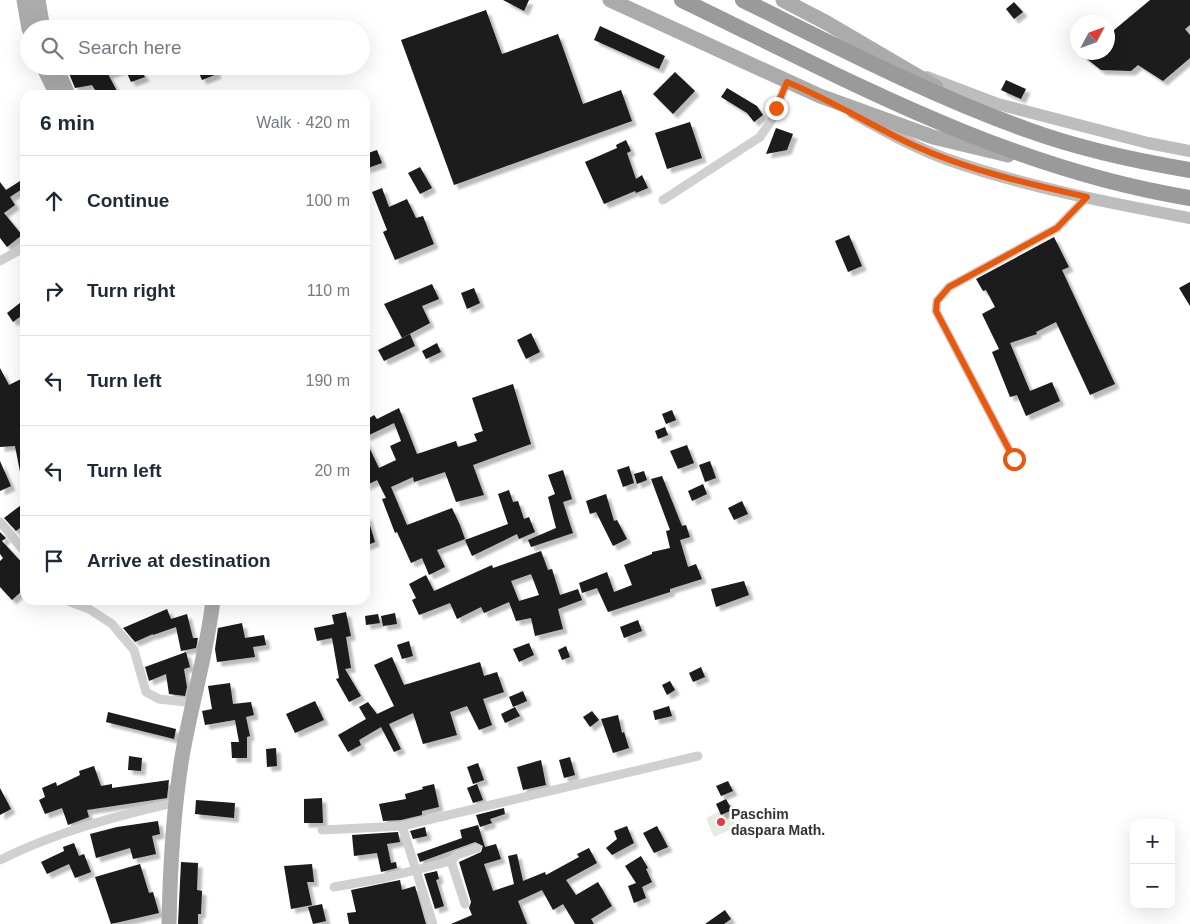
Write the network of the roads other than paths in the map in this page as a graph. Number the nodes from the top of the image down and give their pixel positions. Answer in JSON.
{"nodes":[{"id":1,"x":24,"y":0,"type":"edge"},
{"id":2,"x":38,"y":0,"type":"edge"},
{"id":3,"x":610,"y":0,"type":"edge"},
{"id":4,"x":682,"y":0,"type":"edge"},
{"id":5,"x":743,"y":0,"type":"edge"},
{"id":6,"x":783,"y":0,"type":"edge"},
{"id":7,"x":27,"y":20,"type":"edge"},
{"id":8,"x":41,"y":20,"type":"edge"},
{"id":9,"x":886,"y":58,"type":"junction"},
{"id":10,"x":47,"y":75,"type":"edge"},
{"id":11,"x":60,"y":75,"type":"edge"},
{"id":12,"x":787,"y":82,"type":"junction"},
{"id":13,"x":55,"y":90,"type":"edge"},
{"id":14,"x":66,"y":90,"type":"edge"},
{"id":15,"x":820,"y":96,"type":"junction"},
{"id":16,"x":980,"y":112,"type":"junction"},
{"id":17,"x":1190,"y":151,"type":"edge"},
{"id":18,"x":1041,"y":162,"type":"junction"},
{"id":19,"x":1190,"y":170,"type":"edge"},
{"id":20,"x":1087,"y":197,"type":"junction"},
{"id":21,"x":1190,"y":198,"type":"edge"},
{"id":22,"x":663,"y":200,"type":"dead end"},
{"id":23,"x":1190,"y":218,"type":"edge"},
{"id":24,"x":20,"y":250,"type":"edge"},
{"id":25,"x":0,"y":261,"type":"edge"},
{"id":26,"x":1014,"y":459,"type":"dead end"},
{"id":27,"x":0,"y":522,"type":"edge"},
{"id":28,"x":20,"y":544,"type":"edge"},
{"id":29,"x":78,"y":605,"type":"edge"},
{"id":30,"x":212,"y":605,"type":"edge"},
{"id":31,"x":195,"y":703,"type":"junction"},
{"id":32,"x":698,"y":756,"type":"dead end"},
{"id":33,"x":177,"y":802,"type":"junction"},
{"id":34,"x":402,"y":826,"type":"junction"},
{"id":35,"x":322,"y":830,"type":"dead end"},
{"id":36,"x":477,"y":848,"type":"dead end"},
{"id":37,"x":0,"y":860,"type":"edge"},
{"id":38,"x":451,"y":861,"type":"junction"},
{"id":39,"x":418,"y":870,"type":"junction"},
{"id":40,"x":334,"y":887,"type":"dead end"},
{"id":41,"x":465,"y":904,"type":"dead end"},
{"id":42,"x":169,"y":924,"type":"edge"},
{"id":43,"x":433,"y":924,"type":"edge"}],
"edges":[{"from":1,"to":7,"type":"main road"},
{"from":2,"to":8,"type":"main road"},
{"from":3,"to":12,"type":"main road"},
{"from":4,"to":18,"type":"highway"},
{"from":5,"to":16,"type":"highway"},
{"from":6,"to":9,"type":"main road"},
{"from":9,"to":16,"type":"main road"},
{"from":9,"to":17,"type":"street"},
{"from":10,"to":13,"type":"main road"},
{"from":11,"to":14,"type":"main road"},
{"from":12,"to":15,"type":"main road"},
{"from":12,"to":22,"type":"street"},
{"from":15,"to":18,"type":"main road"},
{"from":15,"to":20,"type":"street"},
{"from":16,"to":19,"type":"highway"},
{"from":18,"to":21,"type":"highway"},
{"from":20,"to":23,"type":"street"},
{"from":20,"to":26,"type":"street"},
{"from":24,"to":25,"type":"street"},
{"from":27,"to":28,"type":"street"},
{"from":29,"to":31,"type":"street"},
{"from":30,"to":31,"type":"main road"},
{"from":31,"to":33,"type":"main road"},
{"from":32,"to":34,"type":"street"},
{"from":33,"to":37,"type":"street"},
{"from":33,"to":42,"type":"main road"},
{"from":34,"to":35,"type":"street"},
{"from":34,"to":39,"type":"street"},
{"from":36,"to":38,"type":"street"},
{"from":38,"to":39,"type":"street"},
{"from":38,"to":41,"type":"street"},
{"from":39,"to":40,"type":"street"},
{"from":39,"to":43,"type":"street"}]}
